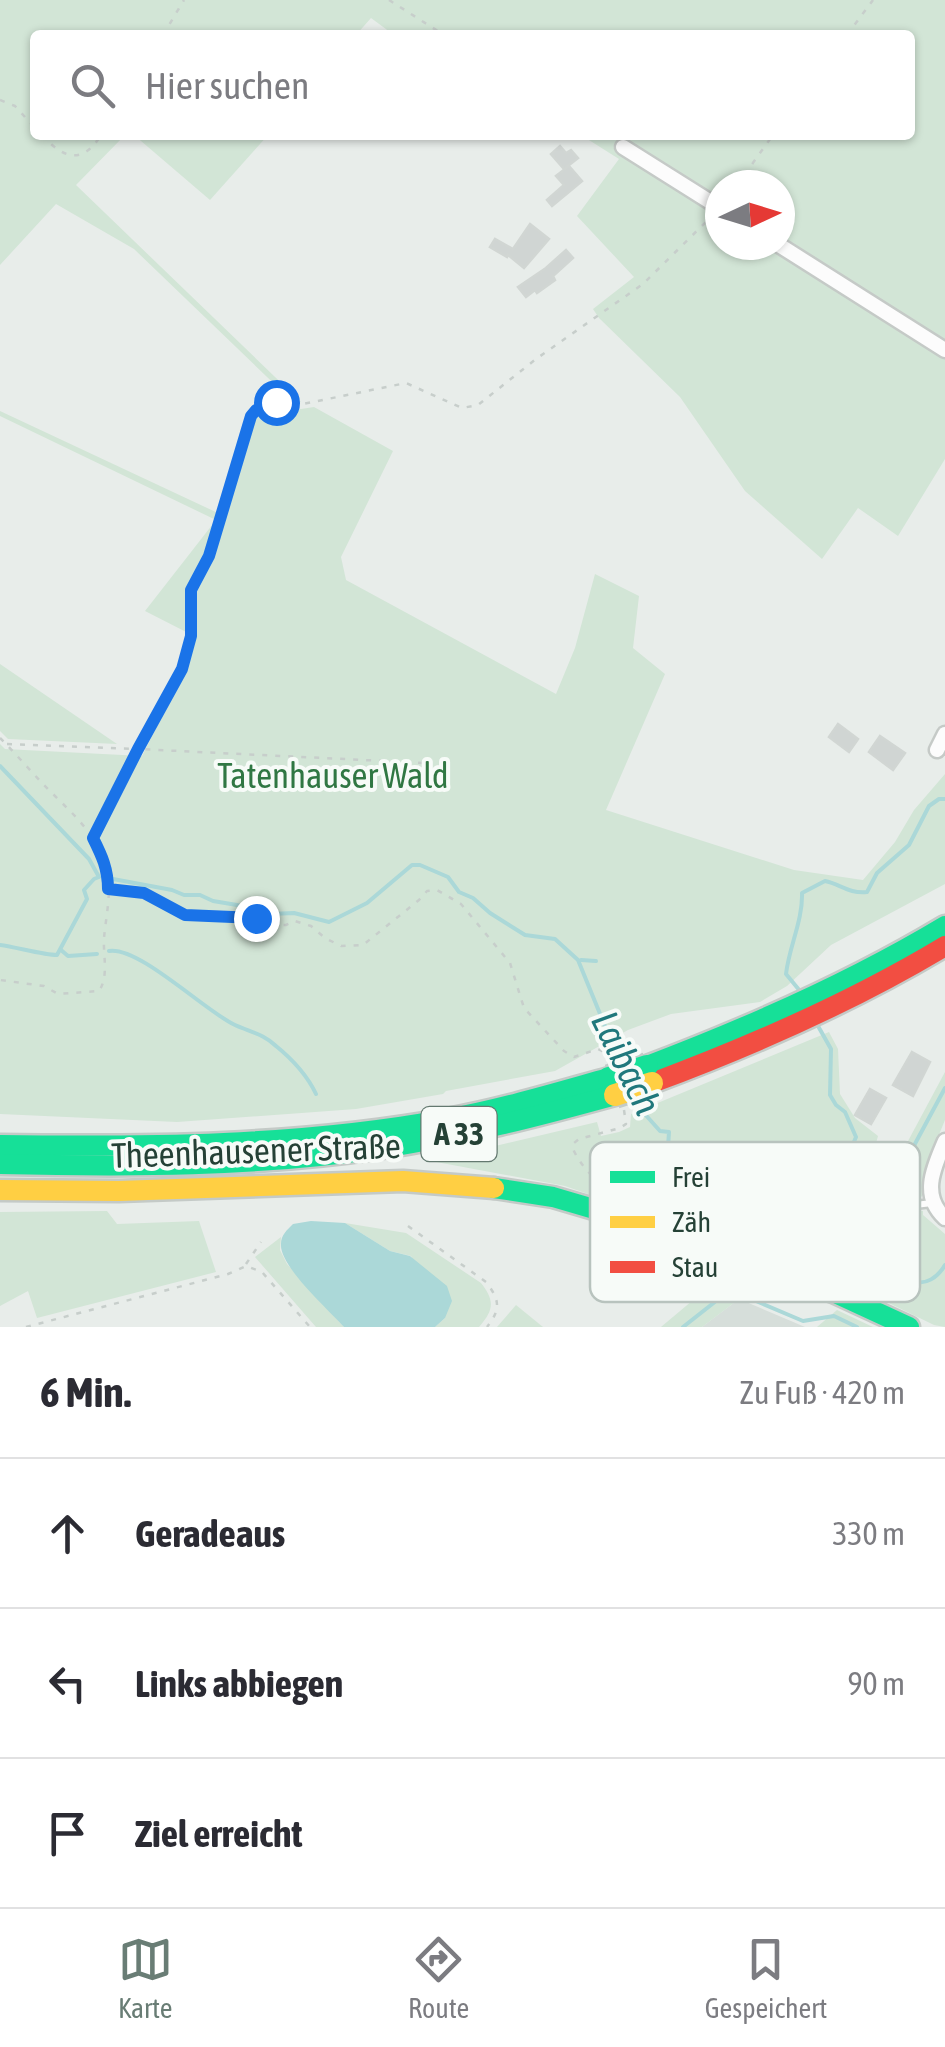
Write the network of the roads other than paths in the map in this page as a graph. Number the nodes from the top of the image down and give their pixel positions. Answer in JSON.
{"nodes":[{"id":1,"x":622,"y":147,"type":"dead end"},
{"id":2,"x":705,"y":199,"type":"edge"},
{"id":3,"x":795,"y":255,"type":"edge"},
{"id":4,"x":945,"y":350,"type":"edge"},
{"id":5,"x":945,"y":734,"type":"edge"},
{"id":6,"x":938,"y":750,"type":"dead end"},
{"id":7,"x":945,"y":926,"type":"edge"},
{"id":8,"x":945,"y":946,"type":"edge"},
{"id":9,"x":825,"y":1003,"type":"junction"},
{"id":10,"x":612,"y":1087,"type":"junction"},
{"id":11,"x":945,"y":1140,"type":"edge"},
{"id":12,"x":0,"y":1145,"type":"edge"},
{"id":13,"x":0,"y":1164,"type":"edge"},
{"id":14,"x":0,"y":1190,"type":"edge"},
{"id":15,"x":934,"y":1203,"type":"junction"},
{"id":16,"x":920,"y":1205,"type":"edge"},
{"id":17,"x":590,"y":1209,"type":"edge"},
{"id":18,"x":945,"y":1218,"type":"edge"},
{"id":19,"x":855,"y":1302,"type":"edge"},
{"id":20,"x":909,"y":1327,"type":"edge"}],
"edges":[{"from":1,"to":2,"type":"street"},
{"from":3,"to":4,"type":"street"},
{"from":5,"to":6,"type":"street"},
{"from":7,"to":9,"type":"main road","number":"A 33"},
{"from":8,"to":9,"type":"main road","number":"A 33"},
{"from":9,"to":10,"type":"main road","number":"A 33","bridge":true},
{"from":10,"to":12,"type":"main road","number":"A 33"},
{"from":10,"to":13,"type":"main road","number":"A 33"},
{"from":11,"to":15,"type":"street"},
{"from":14,"to":17,"type":"main road","name":"Theenhausener Straße"},
{"from":15,"to":16,"type":"lane"},
{"from":15,"to":18,"type":"street"},
{"from":19,"to":20,"type":"main road","name":"Theenhausener Straße"}]}
